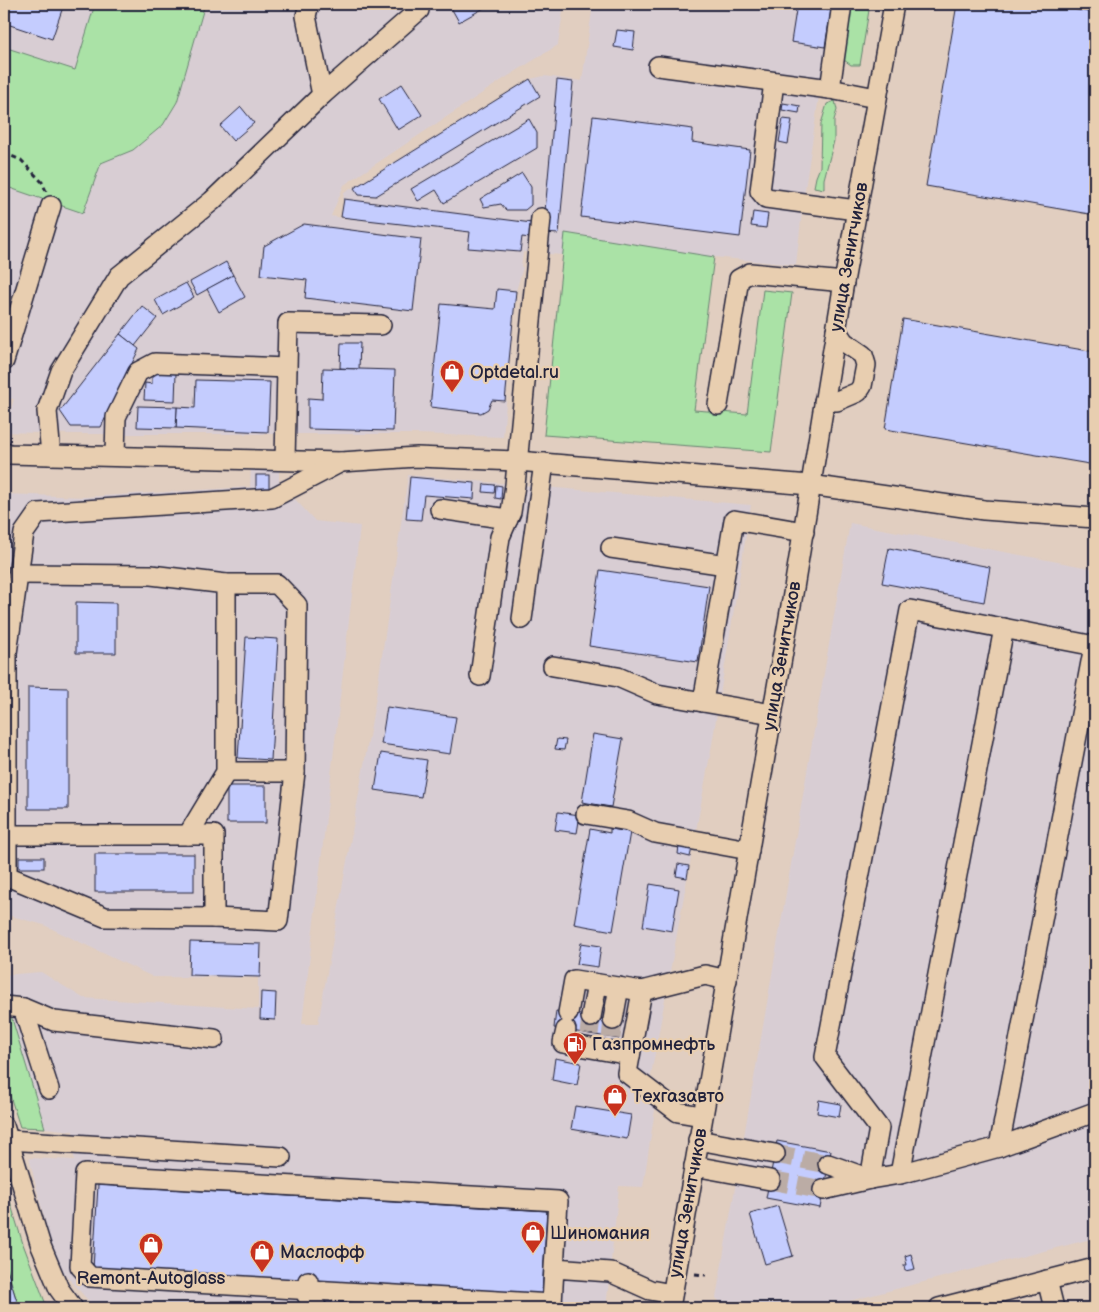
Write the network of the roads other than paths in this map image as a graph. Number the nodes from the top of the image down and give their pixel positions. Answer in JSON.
{"nodes":[{"id":1,"x":309,"y":4,"type":"edge"},
{"id":2,"x":419,"y":4,"type":"edge"},
{"id":3,"x":842,"y":4,"type":"edge"},
{"id":4,"x":894,"y":4,"type":"edge"},
{"id":5,"x":658,"y":66,"type":"dead end"},
{"id":6,"x":774,"y":82,"type":"junction"},
{"id":7,"x":830,"y":89,"type":"junction"},
{"id":8,"x":322,"y":95,"type":"junction"},
{"id":9,"x":876,"y":98,"type":"junction"},
{"id":10,"x":51,"y":206,"type":"road end"},
{"id":11,"x":856,"y":210,"type":"junction"},
{"id":12,"x":541,"y":218,"type":"dead end"},
{"id":13,"x":844,"y":282,"type":"junction"},
{"id":14,"x":381,"y":325,"type":"dead end"},
{"id":15,"x":836,"y":330,"type":"junction"},
{"id":16,"x":4,"y":361,"type":"edge"},
{"id":17,"x":287,"y":368,"type":"junction"},
{"id":18,"x":824,"y":401,"type":"junction"},
{"id":19,"x":718,"y":406,"type":"dead end"},
{"id":20,"x":4,"y":451,"type":"edge"},
{"id":21,"x":51,"y":455,"type":"junction"},
{"id":22,"x":115,"y":456,"type":"junction"},
{"id":23,"x":285,"y":460,"type":"junction"},
{"id":24,"x":517,"y":461,"type":"junction"},
{"id":25,"x":341,"y":462,"type":"junction"},
{"id":26,"x":544,"y":463,"type":"junction"},
{"id":27,"x":810,"y":485,"type":"junction"},
{"id":28,"x":440,"y":509,"type":"dead end"},
{"id":29,"x":1095,"y":518,"type":"edge"},
{"id":30,"x":508,"y":519,"type":"junction"},
{"id":31,"x":804,"y":532,"type":"junction"},
{"id":32,"x":611,"y":548,"type":"dead end"},
{"id":33,"x":726,"y":565,"type":"junction"},
{"id":34,"x":18,"y":574,"type":"junction"},
{"id":35,"x":226,"y":584,"type":"junction"},
{"id":36,"x":522,"y":619,"type":"dead end"},
{"id":37,"x":1004,"y":628,"type":"junction"},
{"id":38,"x":1095,"y":646,"type":"edge"},
{"id":39,"x":553,"y":666,"type":"dead end"},
{"id":40,"x":480,"y":676,"type":"dead end"},
{"id":41,"x":703,"y":702,"type":"junction"},
{"id":42,"x":772,"y":714,"type":"junction"},
{"id":43,"x":226,"y":772,"type":"junction"},
{"id":44,"x":296,"y":772,"type":"junction"},
{"id":45,"x":586,"y":814,"type":"dead end"},
{"id":46,"x":7,"y":835,"type":"junction"},
{"id":47,"x":188,"y":835,"type":"junction"},
{"id":48,"x":749,"y":850,"type":"junction"},
{"id":49,"x":214,"y":918,"type":"junction"},
{"id":50,"x":727,"y":980,"type":"junction"},
{"id":51,"x":597,"y":984,"type":"junction"},
{"id":52,"x":619,"y":987,"type":"junction"},
{"id":53,"x":642,"y":991,"type":"junction"},
{"id":54,"x":4,"y":1006,"type":"edge"},
{"id":55,"x":23,"y":1008,"type":"junction"},
{"id":56,"x":589,"y":1033,"type":"junction"},
{"id":57,"x":611,"y":1036,"type":"junction"},
{"id":58,"x":214,"y":1039,"type":"dead end"},
{"id":59,"x":630,"y":1055,"type":"junction"},
{"id":60,"x":49,"y":1089,"type":"dead end"},
{"id":61,"x":1095,"y":1112,"type":"edge"},
{"id":62,"x":702,"y":1116,"type":"junction"},
{"id":63,"x":6,"y":1133,"type":"edge"},
{"id":64,"x":698,"y":1140,"type":"junction"},
{"id":65,"x":998,"y":1148,"type":"junction"},
{"id":66,"x":774,"y":1154,"type":"tunnel mouth"},
{"id":67,"x":281,"y":1157,"type":"dead end"},
{"id":68,"x":828,"y":1164,"type":"tunnel mouth"},
{"id":69,"x":694,"y":1166,"type":"junction"},
{"id":70,"x":900,"y":1174,"type":"junction"},
{"id":71,"x":870,"y":1178,"type":"junction"},
{"id":72,"x":770,"y":1180,"type":"tunnel mouth"},
{"id":73,"x":824,"y":1190,"type":"tunnel mouth"},
{"id":74,"x":554,"y":1268,"type":"junction"},
{"id":75,"x":1095,"y":1268,"type":"edge"},
{"id":76,"x":1047,"y":1280,"type":"junction"},
{"id":77,"x":308,"y":1285,"type":"junction"},
{"id":78,"x":330,"y":1286,"type":"junction"},
{"id":79,"x":673,"y":1303,"type":"edge"},
{"id":80,"x":73,"y":1308,"type":"edge"},
{"id":81,"x":317,"y":1308,"type":"edge"},
{"id":82,"x":939,"y":1308,"type":"edge"},
{"id":83,"x":1054,"y":1308,"type":"edge"}],
"edges":[{"from":1,"to":8,"type":"street"},
{"from":2,"to":8,"type":"street"},
{"from":3,"to":7,"type":"street"},
{"from":4,"to":9,"type":"street","name":"улица Зенитчиков"},
{"from":5,"to":6,"type":"street"},
{"from":6,"to":7,"type":"street"},
{"from":6,"to":11,"type":"street"},
{"from":7,"to":9,"type":"street"},
{"from":8,"to":21,"type":"street"},
{"from":9,"to":11,"type":"street","name":"улица Зенитчиков"},
{"from":10,"to":16,"type":"street"},
{"from":11,"to":13,"type":"street","name":"улица Зенитчиков"},
{"from":12,"to":24,"type":"street"},
{"from":13,"to":15,"type":"street","name":"улица Зенитчиков"},
{"from":13,"to":19,"type":"street"},
{"from":14,"to":17,"type":"street"},
{"from":15,"to":18,"type":"street","name":"улица Зенитчиков"},
{"from":15,"to":18,"type":"street"},
{"from":17,"to":22,"type":"street"},
{"from":17,"to":23,"type":"street"},
{"from":18,"to":27,"type":"street","name":"улица Зенитчиков"},
{"from":20,"to":21,"type":"street"},
{"from":21,"to":22,"type":"street"},
{"from":22,"to":23,"type":"street"},
{"from":23,"to":25,"type":"street"},
{"from":24,"to":25,"type":"street"},
{"from":24,"to":26,"type":"street"},
{"from":24,"to":30,"type":"street"},
{"from":25,"to":34,"type":"street"},
{"from":26,"to":27,"type":"street"},
{"from":26,"to":36,"type":"street"},
{"from":27,"to":29,"type":"street"},
{"from":27,"to":31,"type":"street","name":"улица Зенитчиков"},
{"from":28,"to":30,"type":"street"},
{"from":30,"to":40,"type":"street"},
{"from":31,"to":33,"type":"street"},
{"from":31,"to":42,"type":"street","name":"улица Зенитчиков"},
{"from":32,"to":33,"type":"street"},
{"from":33,"to":41,"type":"street"},
{"from":34,"to":35,"type":"street"},
{"from":34,"to":46,"type":"street"},
{"from":35,"to":43,"type":"street"},
{"from":35,"to":44,"type":"street"},
{"from":37,"to":38,"type":"street"},
{"from":37,"to":70,"type":"street"},
{"from":37,"to":71,"type":"street"},
{"from":38,"to":65,"type":"street"},
{"from":39,"to":41,"type":"street"},
{"from":41,"to":42,"type":"street"},
{"from":42,"to":48,"type":"street","name":"улица Зенитчиков"},
{"from":43,"to":44,"type":"street"},
{"from":43,"to":47,"type":"street"},
{"from":44,"to":49,"type":"street"},
{"from":45,"to":48,"type":"street"},
{"from":46,"to":47,"type":"street"},
{"from":46,"to":49,"type":"street"},
{"from":47,"to":49,"type":"street"},
{"from":48,"to":50,"type":"street","name":"улица Зенитчиков"},
{"from":50,"to":53,"type":"street"},
{"from":50,"to":62,"type":"street","name":"улица Зенитчиков"},
{"from":51,"to":52,"type":"street"},
{"from":51,"to":56,"type":"street"},
{"from":51,"to":56,"type":"street"},
{"from":52,"to":53,"type":"street"},
{"from":52,"to":57,"type":"street"},
{"from":53,"to":59,"type":"street"},
{"from":54,"to":55,"type":"street"},
{"from":55,"to":58,"type":"street"},
{"from":55,"to":60,"type":"street"},
{"from":56,"to":57,"type":"street"},
{"from":57,"to":59,"type":"street"},
{"from":59,"to":62,"type":"street"},
{"from":61,"to":65,"type":"street"},
{"from":62,"to":64,"type":"street","name":"улица Зенитчиков"},
{"from":63,"to":67,"type":"street"},
{"from":63,"to":80,"type":"street"},
{"from":64,"to":66,"type":"street"},
{"from":64,"to":69,"type":"street","name":"улица Зенитчиков"},
{"from":65,"to":70,"type":"street"},
{"from":68,"to":71,"type":"street"},
{"from":69,"to":72,"type":"street"},
{"from":69,"to":79,"type":"street","name":"улица Зенитчиков"},
{"from":70,"to":71,"type":"street"},
{"from":71,"to":73,"type":"street"},
{"from":74,"to":77,"type":"street"},
{"from":74,"to":78,"type":"street"},
{"from":74,"to":79,"type":"street"},
{"from":75,"to":76,"type":"street"},
{"from":76,"to":82,"type":"street"},
{"from":76,"to":83,"type":"street"},
{"from":77,"to":78,"type":"street"},
{"from":77,"to":81,"type":"street"},
{"from":78,"to":81,"type":"street"}]}
